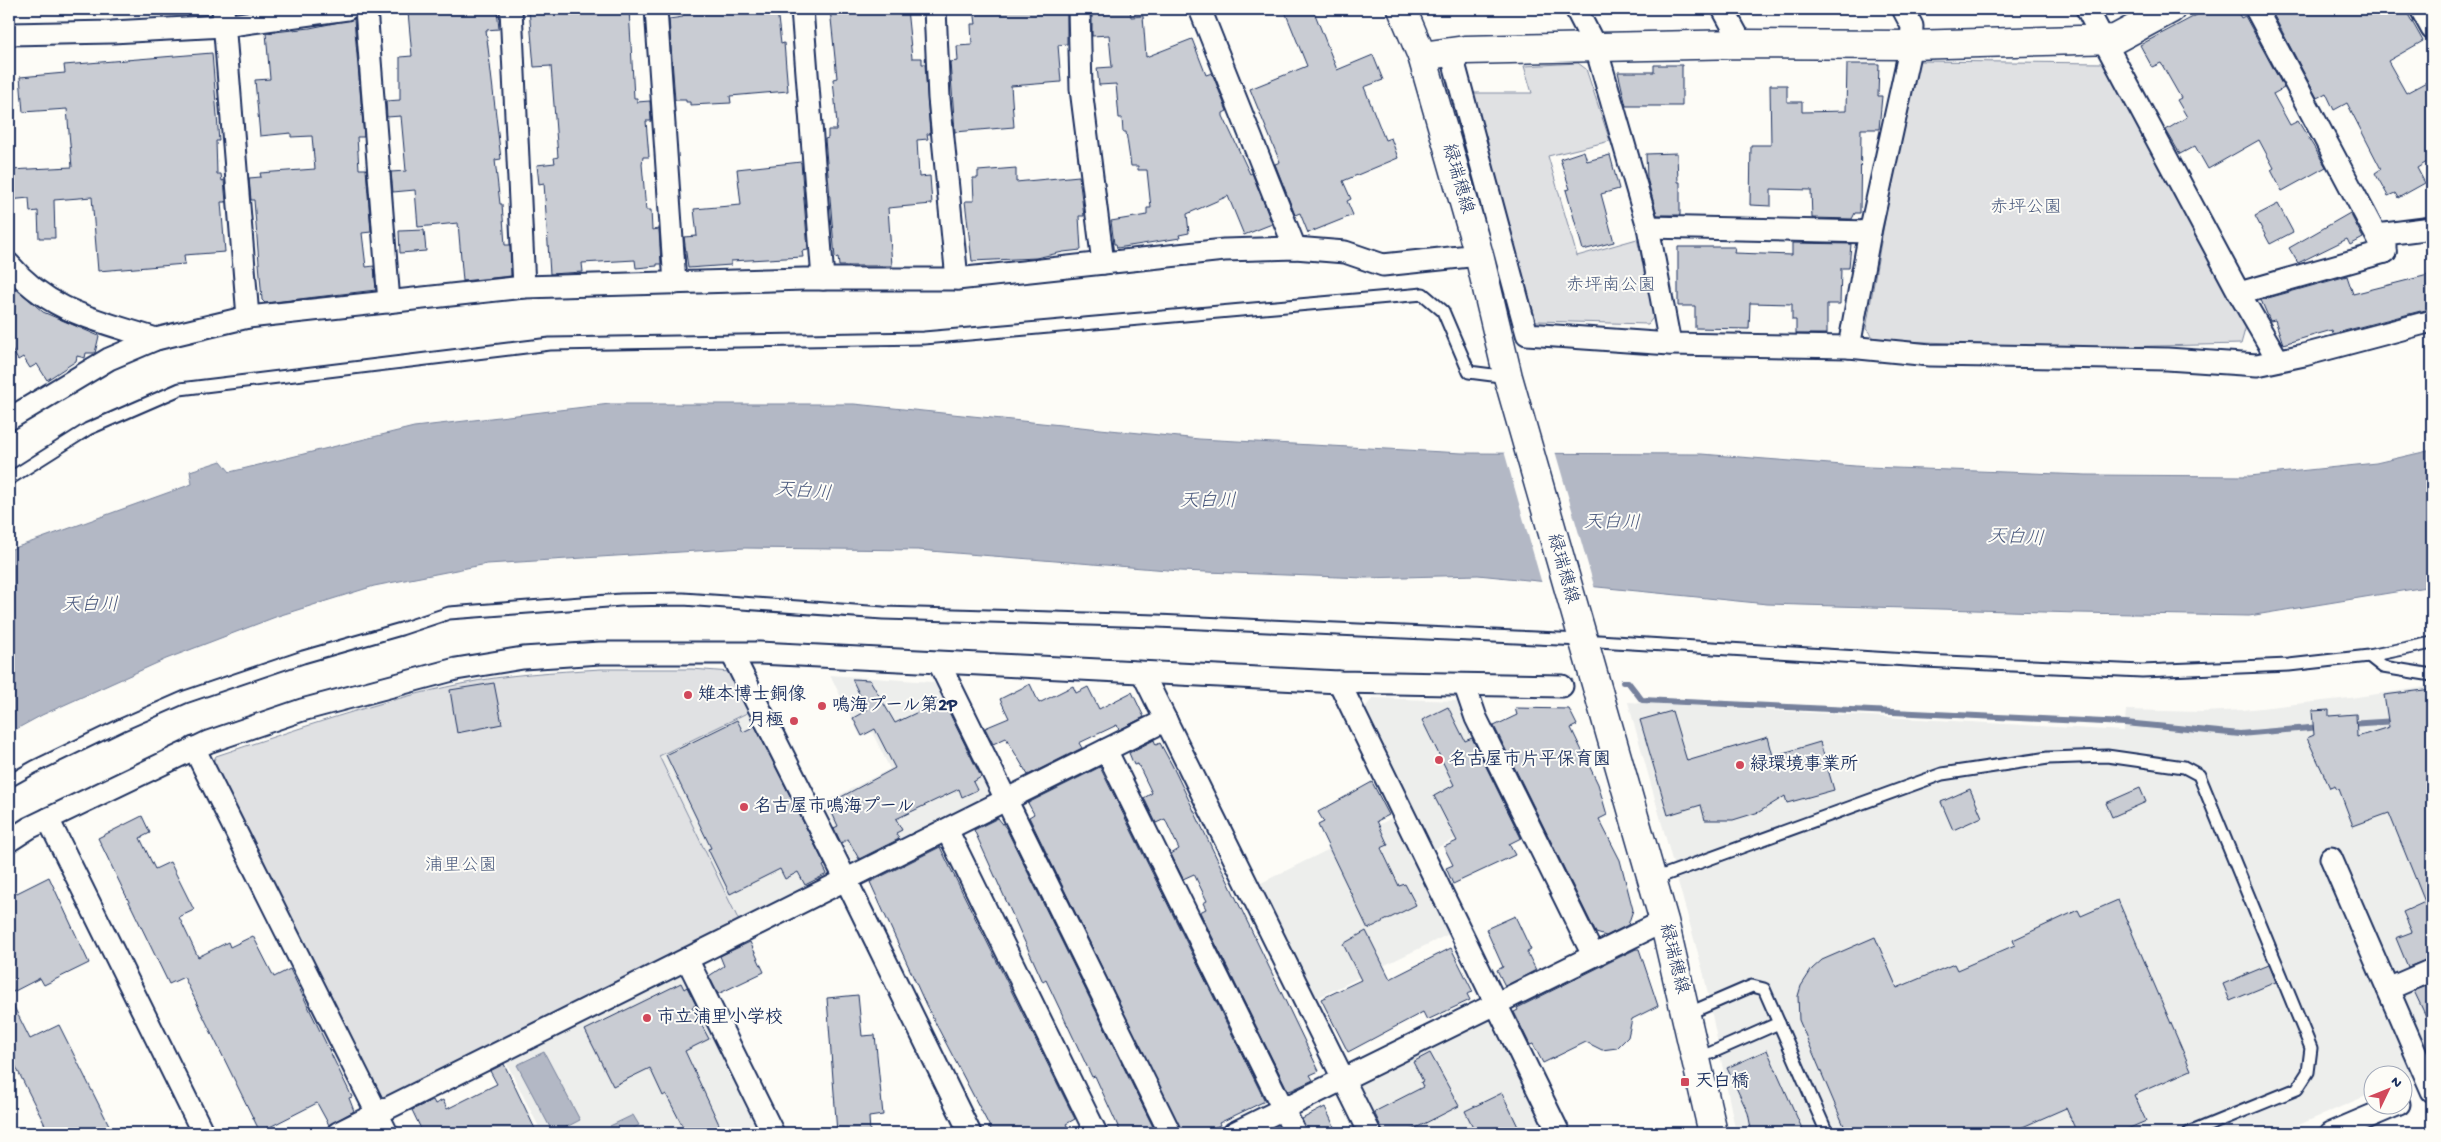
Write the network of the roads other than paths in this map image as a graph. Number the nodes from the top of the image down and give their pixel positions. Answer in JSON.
{"nodes":[{"id":1,"x":347,"y":9,"type":"edge"},
{"id":2,"x":366,"y":9,"type":"edge"},
{"id":3,"x":512,"y":9,"type":"edge"},
{"id":4,"x":656,"y":9,"type":"edge"},
{"id":5,"x":802,"y":9,"type":"edge"},
{"id":6,"x":935,"y":9,"type":"edge"},
{"id":7,"x":1079,"y":9,"type":"edge"},
{"id":8,"x":1200,"y":9,"type":"edge"},
{"id":9,"x":1402,"y":9,"type":"edge"},
{"id":10,"x":1576,"y":9,"type":"edge"},
{"id":11,"x":1722,"y":9,"type":"edge"},
{"id":12,"x":1903,"y":9,"type":"edge"},
{"id":13,"x":2086,"y":9,"type":"edge"},
{"id":14,"x":2171,"y":9,"type":"edge"},
{"id":15,"x":2256,"y":9,"type":"edge"},
{"id":16,"x":2421,"y":9,"type":"edge"},
{"id":17,"x":223,"y":17,"type":"edge"},
{"id":18,"x":2432,"y":29,"type":"edge"},
{"id":19,"x":9,"y":34,"type":"edge"},
{"id":20,"x":2104,"y":39,"type":"junction"},
{"id":21,"x":1742,"y":44,"type":"junction"},
{"id":22,"x":1911,"y":45,"type":"junction"},
{"id":23,"x":1596,"y":48,"type":"junction"},
{"id":24,"x":1451,"y":52,"type":"junction"},
{"id":25,"x":1422,"y":56,"type":"junction"},
{"id":26,"x":1648,"y":227,"type":"junction"},
{"id":27,"x":2432,"y":228,"type":"edge"},
{"id":28,"x":1870,"y":232,"type":"junction"},
{"id":29,"x":1295,"y":248,"type":"junction"},
{"id":30,"x":2385,"y":252,"type":"junction"},
{"id":31,"x":1479,"y":255,"type":"junction"},
{"id":32,"x":1103,"y":263,"type":"junction"},
{"id":33,"x":9,"y":264,"type":"edge"},
{"id":34,"x":823,"y":279,"type":"junction"},
{"id":35,"x":957,"y":279,"type":"junction"},
{"id":36,"x":675,"y":283,"type":"junction"},
{"id":37,"x":524,"y":287,"type":"junction"},
{"id":38,"x":2239,"y":293,"type":"junction"},
{"id":39,"x":389,"y":302,"type":"junction"},
{"id":40,"x":248,"y":317,"type":"junction"},
{"id":41,"x":2432,"y":321,"type":"edge"},
{"id":42,"x":156,"y":339,"type":"junction"},
{"id":43,"x":1670,"y":344,"type":"junction"},
{"id":44,"x":1849,"y":347,"type":"junction"},
{"id":45,"x":2278,"y":360,"type":"junction"},
{"id":46,"x":1510,"y":382,"type":"junction"},
{"id":47,"x":9,"y":419,"type":"edge"},
{"id":48,"x":9,"y":479,"type":"edge"},
{"id":49,"x":1582,"y":641,"type":"junction"},
{"id":50,"x":2432,"y":643,"type":"edge"},
{"id":51,"x":732,"y":654,"type":"junction"},
{"id":52,"x":2369,"y":656,"type":"junction"},
{"id":53,"x":938,"y":663,"type":"junction"},
{"id":54,"x":1143,"y":674,"type":"junction"},
{"id":55,"x":2432,"y":675,"type":"edge"},
{"id":56,"x":1339,"y":682,"type":"junction"},
{"id":57,"x":1465,"y":686,"type":"junction"},
{"id":58,"x":1562,"y":686,"type":"dead end"},
{"id":59,"x":1166,"y":720,"type":"junction"},
{"id":60,"x":194,"y":748,"type":"junction"},
{"id":61,"x":1106,"y":750,"type":"junction"},
{"id":62,"x":9,"y":781,"type":"edge"},
{"id":63,"x":1006,"y":800,"type":"junction"},
{"id":64,"x":48,"y":819,"type":"junction"},
{"id":65,"x":947,"y":830,"type":"junction"},
{"id":66,"x":9,"y":842,"type":"edge"},
{"id":67,"x":2331,"y":858,"type":"dead end"},
{"id":68,"x":846,"y":880,"type":"junction"},
{"id":69,"x":1651,"y":880,"type":"junction"},
{"id":70,"x":1664,"y":921,"type":"junction"},
{"id":71,"x":1593,"y":955,"type":"junction"},
{"id":72,"x":687,"y":959,"type":"junction"},
{"id":73,"x":2432,"y":970,"type":"edge"},
{"id":74,"x":2388,"y":989,"type":"junction"},
{"id":75,"x":1495,"y":1004,"type":"junction"},
{"id":76,"x":1687,"y":1014,"type":"junction"},
{"id":77,"x":1779,"y":1023,"type":"junction"},
{"id":78,"x":1697,"y":1059,"type":"junction"},
{"id":79,"x":1343,"y":1079,"type":"junction"},
{"id":80,"x":2432,"y":1091,"type":"edge"},
{"id":81,"x":2414,"y":1098,"type":"edge"},
{"id":82,"x":1283,"y":1109,"type":"junction"},
{"id":83,"x":377,"y":1114,"type":"junction"},
{"id":84,"x":2376,"y":1114,"type":"edge"},
{"id":85,"x":203,"y":1133,"type":"edge"},
{"id":86,"x":338,"y":1133,"type":"edge"},
{"id":87,"x":387,"y":1133,"type":"edge"},
{"id":88,"x":773,"y":1133,"type":"edge"},
{"id":89,"x":970,"y":1133,"type":"edge"},
{"id":90,"x":1096,"y":1133,"type":"edge"},
{"id":91,"x":1170,"y":1133,"type":"edge"},
{"id":92,"x":1234,"y":1133,"type":"edge"},
{"id":93,"x":1295,"y":1133,"type":"edge"},
{"id":94,"x":1370,"y":1133,"type":"edge"},
{"id":95,"x":1559,"y":1133,"type":"edge"},
{"id":96,"x":1713,"y":1133,"type":"edge"},
{"id":97,"x":1827,"y":1133,"type":"edge"},
{"id":98,"x":2188,"y":1133,"type":"edge"},
{"id":99,"x":2331,"y":1133,"type":"edge"}],
"edges":[{"from":1,"to":17,"type":"street"},
{"from":2,"to":39,"type":"street"},
{"from":3,"to":37,"type":"street"},
{"from":4,"to":36,"type":"street"},
{"from":5,"to":34,"type":"street"},
{"from":6,"to":35,"type":"street"},
{"from":7,"to":32,"type":"street"},
{"from":8,"to":29,"type":"street"},
{"from":9,"to":25,"type":"main road","name":"緑瑞穂線"},
{"from":10,"to":23,"type":"street"},
{"from":11,"to":21,"type":"street"},
{"from":12,"to":22,"type":"street"},
{"from":13,"to":20,"type":"street"},
{"from":14,"to":20,"type":"main road"},
{"from":15,"to":30,"type":"street"},
{"from":16,"to":18,"type":"street"},
{"from":17,"to":19,"type":"street"},
{"from":17,"to":40,"type":"street"},
{"from":20,"to":22,"type":"main road"},
{"from":20,"to":38,"type":"street"},
{"from":21,"to":22,"type":"main road"},
{"from":21,"to":23,"type":"main road"},
{"from":22,"to":28,"type":"street"},
{"from":23,"to":24,"type":"main road"},
{"from":23,"to":26,"type":"street"},
{"from":24,"to":25,"type":"main road"},
{"from":24,"to":43,"type":"street"},
{"from":25,"to":31,"type":"main road","name":"緑瑞穂線"},
{"from":26,"to":28,"type":"street"},
{"from":26,"to":43,"type":"street"},
{"from":27,"to":30,"type":"street"},
{"from":28,"to":44,"type":"street"},
{"from":29,"to":31,"type":"street"},
{"from":29,"to":32,"type":"street"},
{"from":30,"to":38,"type":"street"},
{"from":31,"to":46,"type":"main road","name":"緑瑞穂線"},
{"from":32,"to":35,"type":"street"},
{"from":33,"to":42,"type":"street"},
{"from":34,"to":35,"type":"street"},
{"from":34,"to":36,"type":"street"},
{"from":36,"to":37,"type":"street"},
{"from":37,"to":39,"type":"street"},
{"from":38,"to":45,"type":"street"},
{"from":39,"to":40,"type":"street"},
{"from":40,"to":42,"type":"street"},
{"from":41,"to":45,"type":"street"},
{"from":42,"to":47,"type":"street"},
{"from":43,"to":44,"type":"street"},
{"from":44,"to":45,"type":"street"},
{"from":46,"to":48,"type":"lane"},
{"from":46,"to":49,"type":"main road","name":"緑瑞穂線"},
{"from":49,"to":52,"type":"lane"},
{"from":49,"to":62,"type":"lane"},
{"from":49,"to":69,"type":"main road","name":"緑瑞穂線"},
{"from":50,"to":52,"type":"lane"},
{"from":51,"to":53,"type":"street"},
{"from":51,"to":60,"type":"street"},
{"from":51,"to":68,"type":"street"},
{"from":52,"to":55,"type":"lane"},
{"from":53,"to":54,"type":"street"},
{"from":53,"to":63,"type":"street"},
{"from":54,"to":56,"type":"street"},
{"from":54,"to":59,"type":"street"},
{"from":56,"to":57,"type":"street"},
{"from":56,"to":75,"type":"street"},
{"from":57,"to":58,"type":"street"},
{"from":57,"to":71,"type":"street"},
{"from":59,"to":61,"type":"street"},
{"from":59,"to":79,"type":"street"},
{"from":60,"to":64,"type":"street"},
{"from":60,"to":83,"type":"street"},
{"from":61,"to":63,"type":"street"},
{"from":61,"to":82,"type":"street"},
{"from":63,"to":65,"type":"street"},
{"from":63,"to":91,"type":"street"},
{"from":64,"to":66,"type":"street"},
{"from":64,"to":85,"type":"street"},
{"from":65,"to":68,"type":"street"},
{"from":65,"to":90,"type":"street"},
{"from":67,"to":74,"type":"street"},
{"from":68,"to":72,"type":"street"},
{"from":68,"to":89,"type":"street"},
{"from":69,"to":70,"type":"main road","name":"緑瑞穂線"},
{"from":69,"to":98,"type":"lane"},
{"from":70,"to":71,"type":"street"},
{"from":70,"to":76,"type":"main road","name":"緑瑞穂線"},
{"from":71,"to":75,"type":"street"},
{"from":72,"to":83,"type":"street"},
{"from":72,"to":88,"type":"street"},
{"from":73,"to":74,"type":"street"},
{"from":74,"to":80,"type":"street"},
{"from":75,"to":79,"type":"street"},
{"from":75,"to":95,"type":"street"},
{"from":76,"to":77,"type":"lane"},
{"from":76,"to":78,"type":"main road","name":"緑瑞穂線"},
{"from":77,"to":78,"type":"lane"},
{"from":77,"to":97,"type":"lane"},
{"from":78,"to":96,"type":"main road","name":"緑瑞穂線"},
{"from":79,"to":82,"type":"street"},
{"from":79,"to":94,"type":"street"},
{"from":80,"to":81,"type":"street"},
{"from":82,"to":92,"type":"street"},
{"from":82,"to":93,"type":"street"},
{"from":83,"to":86,"type":"street"},
{"from":83,"to":87,"type":"street"},
{"from":84,"to":99,"type":"street"}]}
